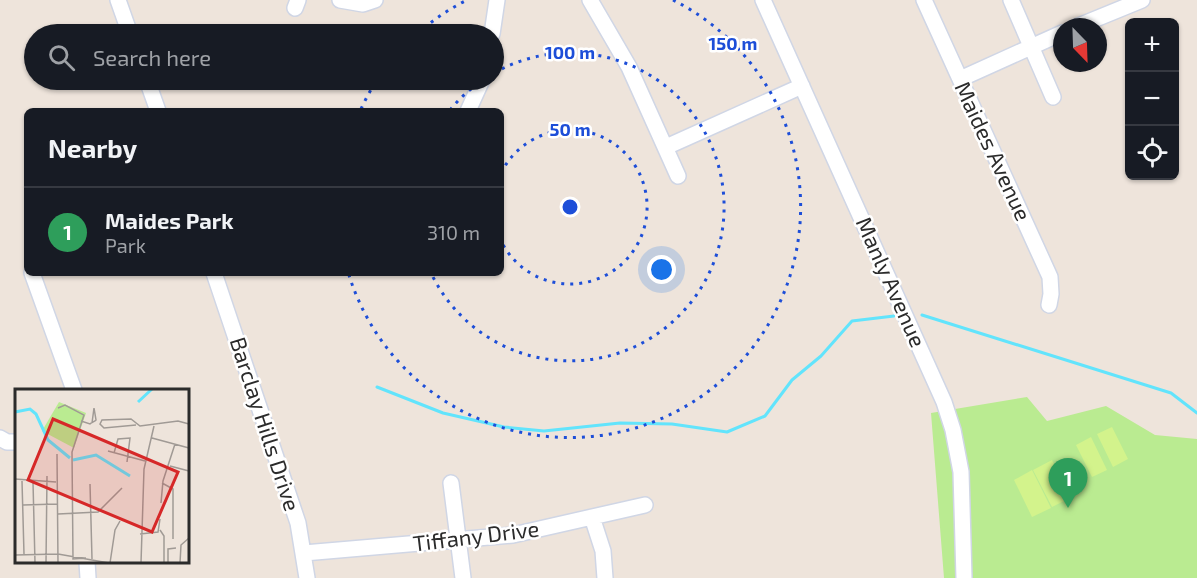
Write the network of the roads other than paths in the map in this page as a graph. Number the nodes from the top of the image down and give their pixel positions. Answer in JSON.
{"nodes":[{"id":1,"x":118,"y":0,"type":"edge"},
{"id":2,"x":340,"y":0,"type":"edge"},
{"id":3,"x":375,"y":0,"type":"edge"},
{"id":4,"x":497,"y":0,"type":"edge"},
{"id":5,"x":590,"y":0,"type":"edge"},
{"id":6,"x":763,"y":0,"type":"edge"},
{"id":7,"x":924,"y":0,"type":"edge"},
{"id":8,"x":1011,"y":0,"type":"edge"},
{"id":9,"x":1142,"y":0,"type":"edge"},
{"id":10,"x":1098,"y":18,"type":"edge"},
{"id":11,"x":126,"y":24,"type":"edge"},
{"id":12,"x":493,"y":24,"type":"edge"},
{"id":13,"x":1053,"y":37,"type":"edge"},
{"id":14,"x":1032,"y":46,"type":"junction"},
{"id":15,"x":960,"y":79,"type":"junction"},
{"id":16,"x":802,"y":86,"type":"junction"},
{"id":17,"x":151,"y":90,"type":"edge"},
{"id":18,"x":477,"y":90,"type":"edge"},
{"id":19,"x":1053,"y":97,"type":"dead end"},
{"id":20,"x":157,"y":108,"type":"edge"},
{"id":21,"x":469,"y":108,"type":"edge"},
{"id":22,"x":666,"y":147,"type":"junction"},
{"id":23,"x":678,"y":176,"type":"dead end"},
{"id":24,"x":33,"y":276,"type":"edge"},
{"id":25,"x":215,"y":276,"type":"edge"},
{"id":26,"x":1049,"y":304,"type":"dead end"},
{"id":27,"x":74,"y":389,"type":"edge"},
{"id":28,"x":0,"y":438,"type":"edge"},
{"id":29,"x":15,"y":442,"type":"edge"},
{"id":30,"x":451,"y":483,"type":"dead end"},
{"id":31,"x":645,"y":505,"type":"dead end"},
{"id":32,"x":592,"y":516,"type":"junction"},
{"id":33,"x":458,"y":540,"type":"junction"},
{"id":34,"x":304,"y":553,"type":"junction"},
{"id":35,"x":87,"y":563,"type":"edge"},
{"id":36,"x":88,"y":578,"type":"edge"},
{"id":37,"x":307,"y":578,"type":"edge"},
{"id":38,"x":463,"y":578,"type":"edge"},
{"id":39,"x":604,"y":578,"type":"edge"},
{"id":40,"x":964,"y":578,"type":"edge"}],
"edges":[{"from":1,"to":11,"type":"street"},
{"from":2,"to":3,"type":"street"},
{"from":4,"to":12,"type":"street"},
{"from":5,"to":22,"type":"street"},
{"from":6,"to":16,"type":"street","name":"Manly Avenue"},
{"from":7,"to":15,"type":"street","name":"Maides Avenue"},
{"from":8,"to":14,"type":"street"},
{"from":9,"to":10,"type":"street"},
{"from":13,"to":14,"type":"street"},
{"from":14,"to":15,"type":"street"},
{"from":14,"to":19,"type":"street"},
{"from":15,"to":26,"type":"street","name":"Maides Avenue"},
{"from":16,"to":22,"type":"street"},
{"from":16,"to":40,"type":"street","name":"Manly Avenue"},
{"from":17,"to":20,"type":"street"},
{"from":18,"to":21,"type":"street"},
{"from":22,"to":23,"type":"street"},
{"from":24,"to":27,"type":"street"},
{"from":25,"to":34,"type":"street","name":"Barclay Hills Drive"},
{"from":28,"to":29,"type":"street"},
{"from":30,"to":33,"type":"street"},
{"from":31,"to":32,"type":"street","name":"Tiffany Drive"},
{"from":32,"to":33,"type":"street","name":"Tiffany Drive"},
{"from":32,"to":39,"type":"street"},
{"from":33,"to":34,"type":"street","name":"Tiffany Drive"},
{"from":33,"to":38,"type":"street"},
{"from":34,"to":37,"type":"street","name":"Barclay Hills Drive"},
{"from":35,"to":36,"type":"street"}]}
